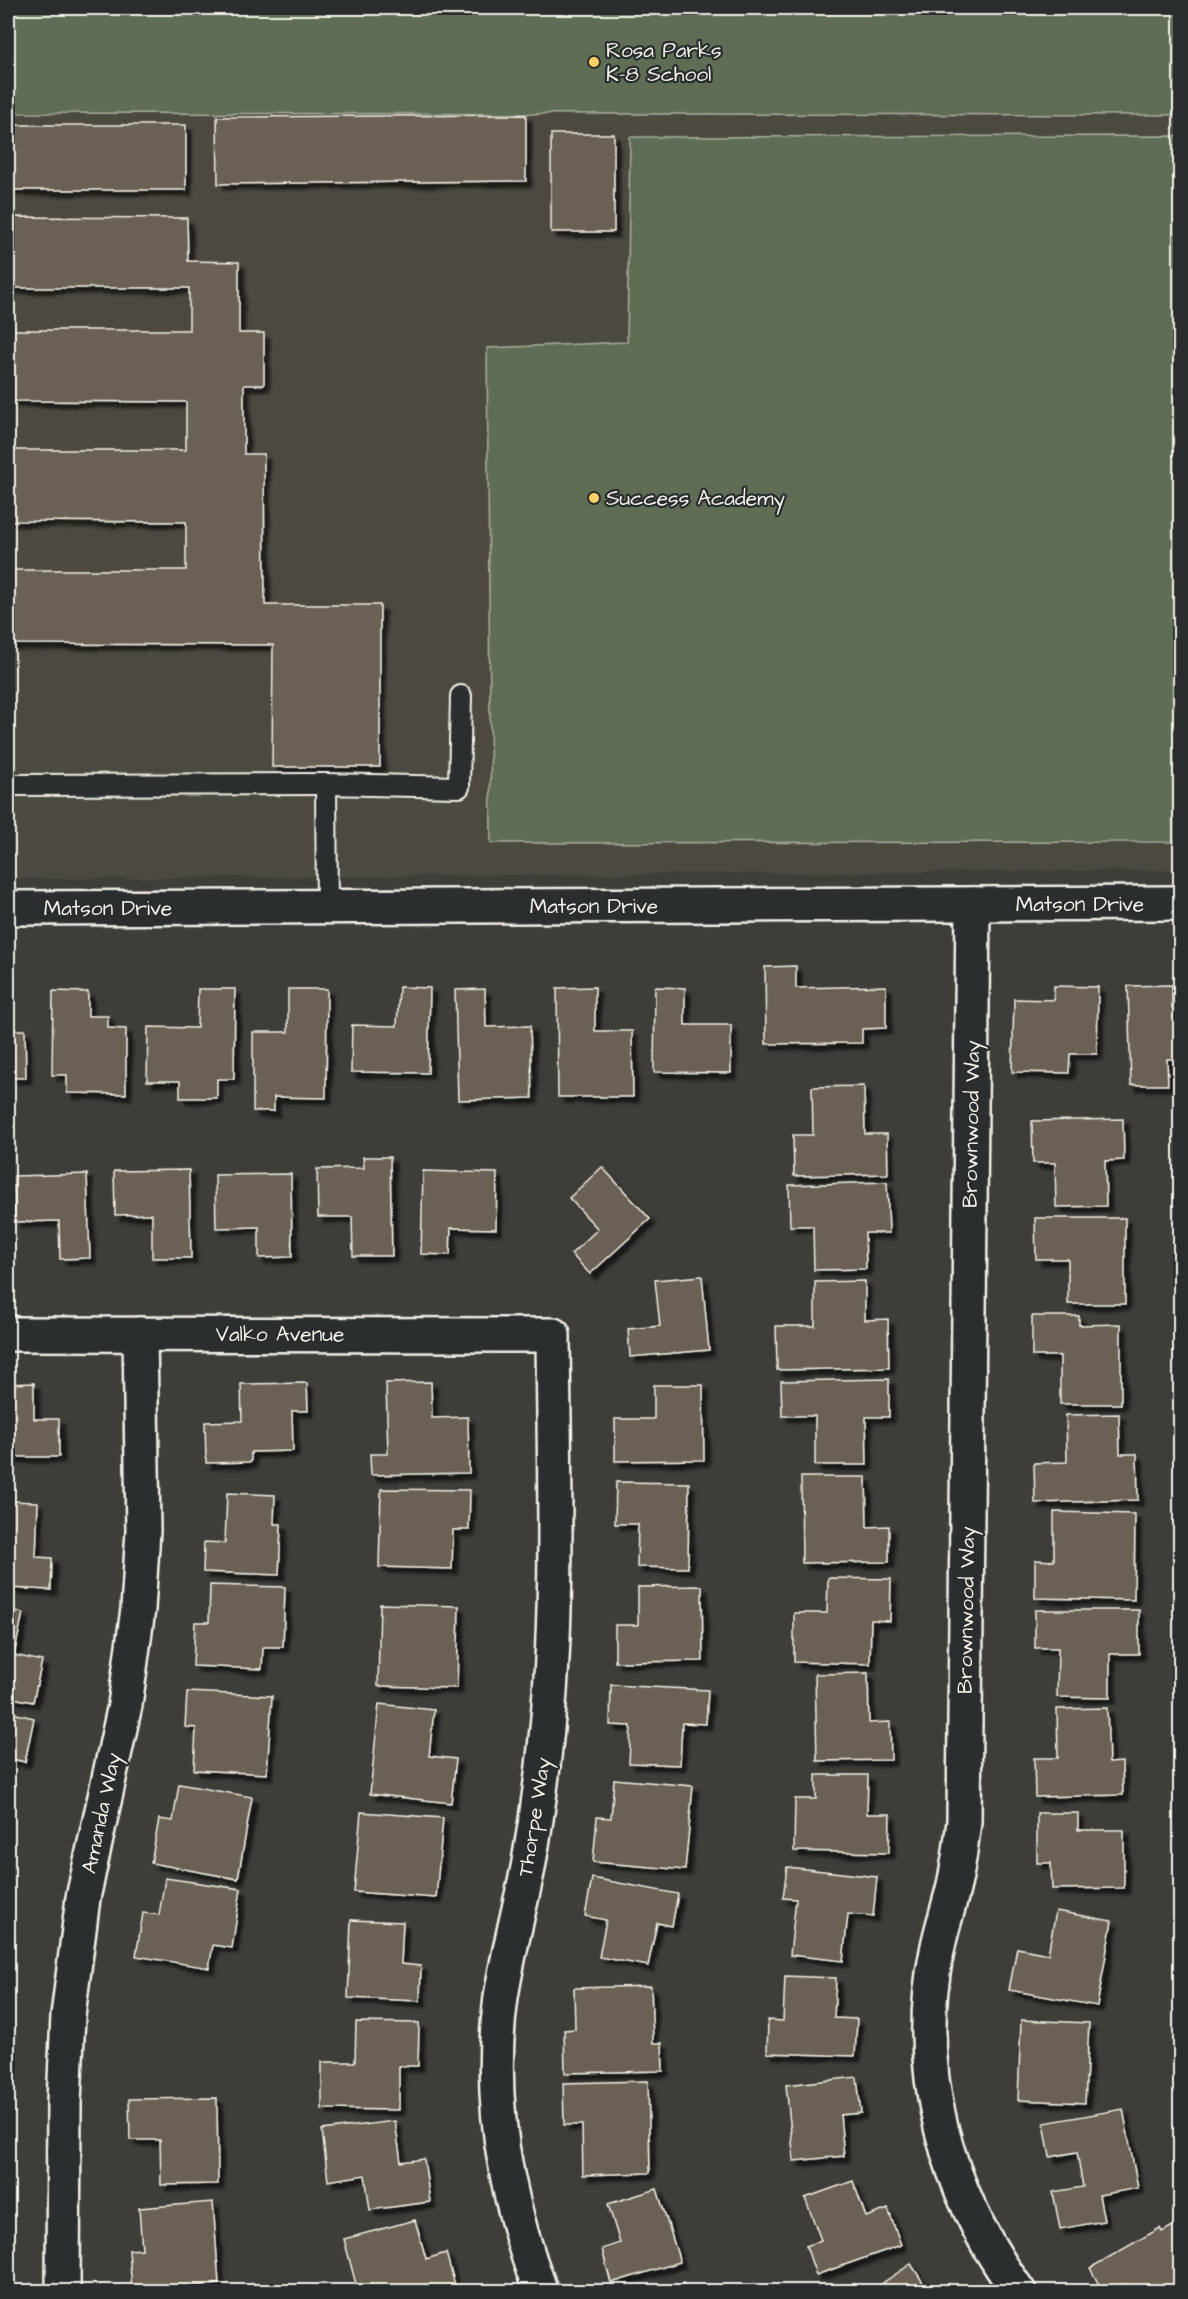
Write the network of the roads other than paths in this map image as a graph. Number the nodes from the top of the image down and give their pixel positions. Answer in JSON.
{"nodes":[{"id":1,"x":461,"y":696,"type":"dead end"},
{"id":2,"x":326,"y":784,"type":"junction"},
{"id":3,"x":8,"y":785,"type":"edge"},
{"id":4,"x":1180,"y":903,"type":"edge"},
{"id":5,"x":973,"y":904,"type":"junction"},
{"id":6,"x":327,"y":907,"type":"junction"},
{"id":7,"x":8,"y":908,"type":"edge"},
{"id":8,"x":8,"y":1334,"type":"edge"},
{"id":9,"x":141,"y":1334,"type":"junction"},
{"id":10,"x":553,"y":1335,"type":"joint"},
{"id":11,"x":63,"y":2292,"type":"edge"},
{"id":12,"x":542,"y":2292,"type":"edge"},
{"id":13,"x":1019,"y":2292,"type":"edge"}],
"edges":[{"from":1,"to":2,"type":"lane"},
{"from":2,"to":3,"type":"lane"},
{"from":2,"to":6,"type":"lane"},
{"from":4,"to":5,"type":"street","name":"Matson Drive"},
{"from":5,"to":6,"type":"street","name":"Matson Drive"},
{"from":5,"to":13,"type":"street","name":"Brownwood Way"},
{"from":6,"to":7,"type":"street","name":"Matson Drive"},
{"from":8,"to":9,"type":"street","name":"Valko Avenue"},
{"from":9,"to":10,"type":"street","name":"Valko Avenue"},
{"from":9,"to":11,"type":"street","name":"Amanda Way"},
{"from":10,"to":12,"type":"street","name":"Thorpe Way"}]}
